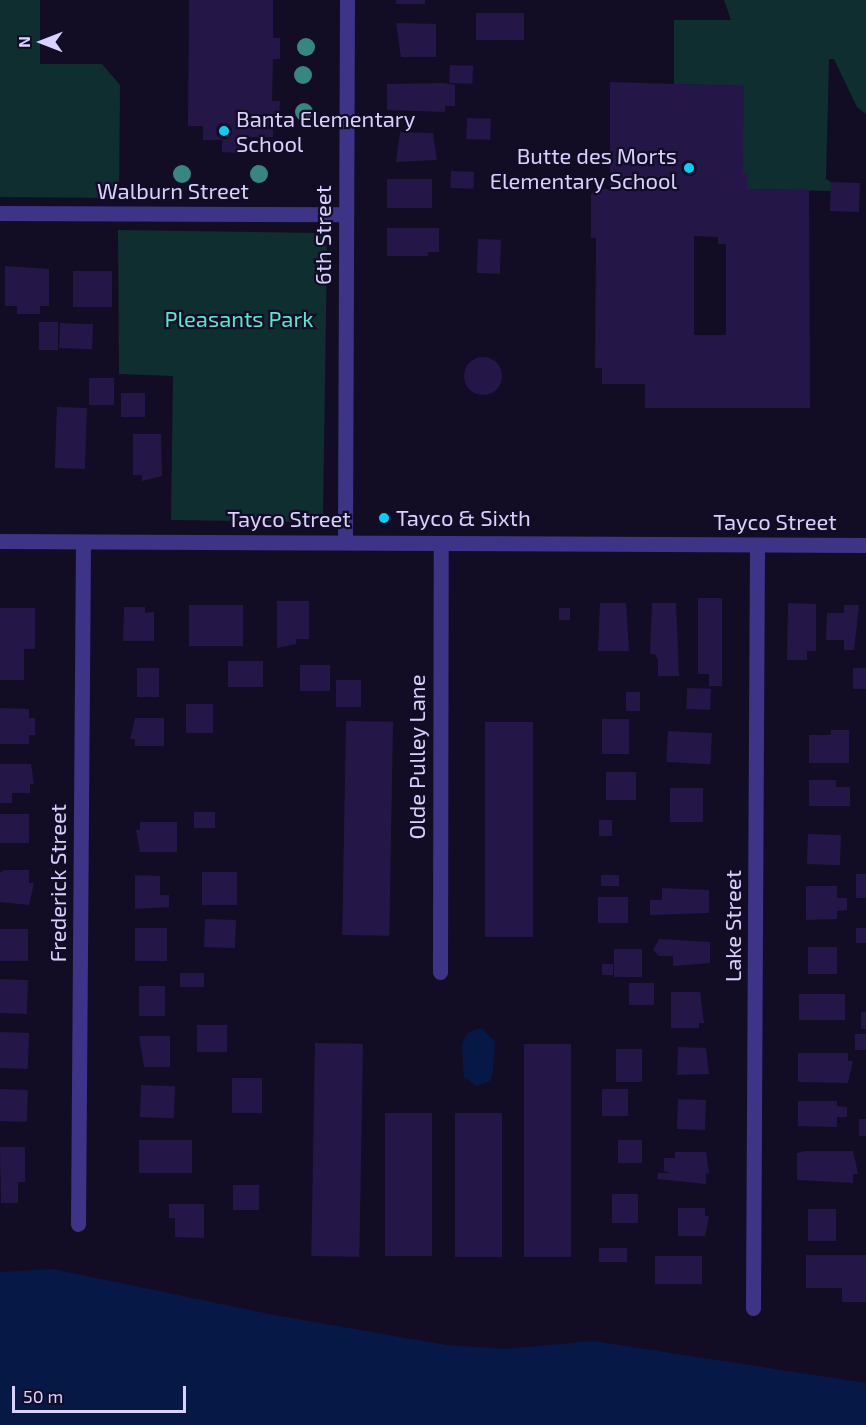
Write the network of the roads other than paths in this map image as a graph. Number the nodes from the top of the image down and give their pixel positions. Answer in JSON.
{"nodes":[{"id":1,"x":347,"y":0,"type":"edge"},
{"id":2,"x":0,"y":213,"type":"edge"},
{"id":3,"x":346,"y":214,"type":"junction"},
{"id":4,"x":0,"y":541,"type":"edge"},
{"id":5,"x":83,"y":542,"type":"junction"},
{"id":6,"x":345,"y":542,"type":"junction"},
{"id":7,"x":441,"y":543,"type":"junction"},
{"id":8,"x":866,"y":544,"type":"edge"},
{"id":9,"x":758,"y":545,"type":"junction"},
{"id":10,"x":440,"y":972,"type":"dead end"},
{"id":11,"x":78,"y":1224,"type":"dead end"},
{"id":12,"x":753,"y":1308,"type":"dead end"}],
"edges":[{"from":1,"to":3,"type":"street","name":"6th Street"},
{"from":2,"to":3,"type":"street","name":"Walburn Street"},
{"from":3,"to":6,"type":"street","name":"6th Street"},
{"from":4,"to":5,"type":"street","name":"Tayco Street"},
{"from":5,"to":6,"type":"street","name":"Tayco Street"},
{"from":5,"to":11,"type":"street","name":"Frederick Street"},
{"from":6,"to":7,"type":"street","name":"Tayco Street"},
{"from":7,"to":9,"type":"street","name":"Tayco Street"},
{"from":7,"to":10,"type":"street","name":"Olde Pulley Lane"},
{"from":8,"to":9,"type":"street","name":"Tayco Street"},
{"from":9,"to":12,"type":"street","name":"Lake Street"}]}
